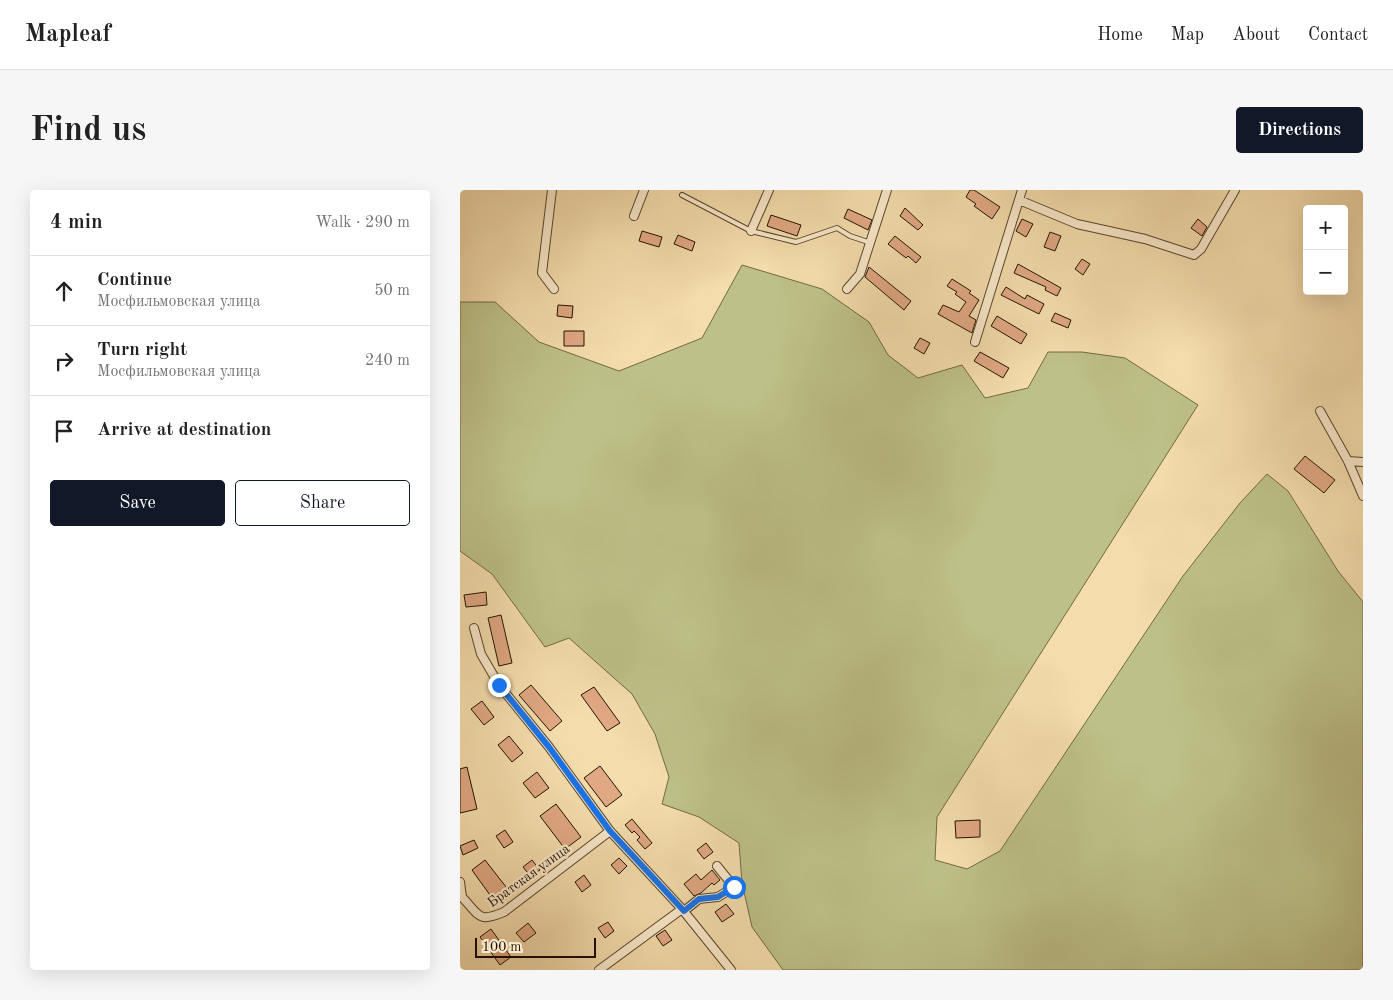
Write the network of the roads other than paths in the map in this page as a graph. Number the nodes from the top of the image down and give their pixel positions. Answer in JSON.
{"nodes":[{"id":1,"x":552,"y":190,"type":"edge"},
{"id":2,"x":644,"y":190,"type":"edge"},
{"id":3,"x":769,"y":190,"type":"edge"},
{"id":4,"x":888,"y":190,"type":"edge"},
{"id":5,"x":1022,"y":190,"type":"edge"},
{"id":6,"x":1236,"y":190,"type":"edge"},
{"id":7,"x":682,"y":195,"type":"dead end"},
{"id":8,"x":1018,"y":200,"type":"junction"},
{"id":9,"x":634,"y":216,"type":"dead end"},
{"id":10,"x":751,"y":231,"type":"junction"},
{"id":11,"x":871,"y":243,"type":"junction"},
{"id":12,"x":554,"y":289,"type":"dead end"},
{"id":13,"x":847,"y":289,"type":"dead end"},
{"id":14,"x":976,"y":342,"type":"dead end"},
{"id":15,"x":1320,"y":411,"type":"dead end"},
{"id":16,"x":1348,"y":461,"type":"junction"},
{"id":17,"x":1363,"y":462,"type":"edge"},
{"id":18,"x":1363,"y":496,"type":"edge"},
{"id":19,"x":474,"y":628,"type":"dead end"},
{"id":20,"x":610,"y":831,"type":"junction"},
{"id":21,"x":717,"y":866,"type":"dead end"},
{"id":22,"x":460,"y":882,"type":"edge"},
{"id":23,"x":461,"y":898,"type":"edge"},
{"id":24,"x":683,"y":910,"type":"junction"},
{"id":25,"x":599,"y":970,"type":"edge"},
{"id":26,"x":731,"y":970,"type":"edge"}],
"edges":[{"from":1,"to":12,"type":"street"},
{"from":2,"to":9,"type":"street"},
{"from":3,"to":10,"type":"street"},
{"from":4,"to":11,"type":"street"},
{"from":5,"to":8,"type":"street"},
{"from":6,"to":8,"type":"street"},
{"from":7,"to":10,"type":"lane"},
{"from":8,"to":14,"type":"street"},
{"from":10,"to":11,"type":"lane"},
{"from":11,"to":13,"type":"street"},
{"from":15,"to":16,"type":"street"},
{"from":16,"to":17,"type":"street"},
{"from":16,"to":18,"type":"street"},
{"from":19,"to":20,"type":"street"},
{"from":20,"to":23,"type":"street","name":"Братская улица"},
{"from":20,"to":24,"type":"street"},
{"from":21,"to":24,"type":"street"},
{"from":22,"to":23,"type":"street"},
{"from":24,"to":25,"type":"street"},
{"from":24,"to":26,"type":"street"}]}
